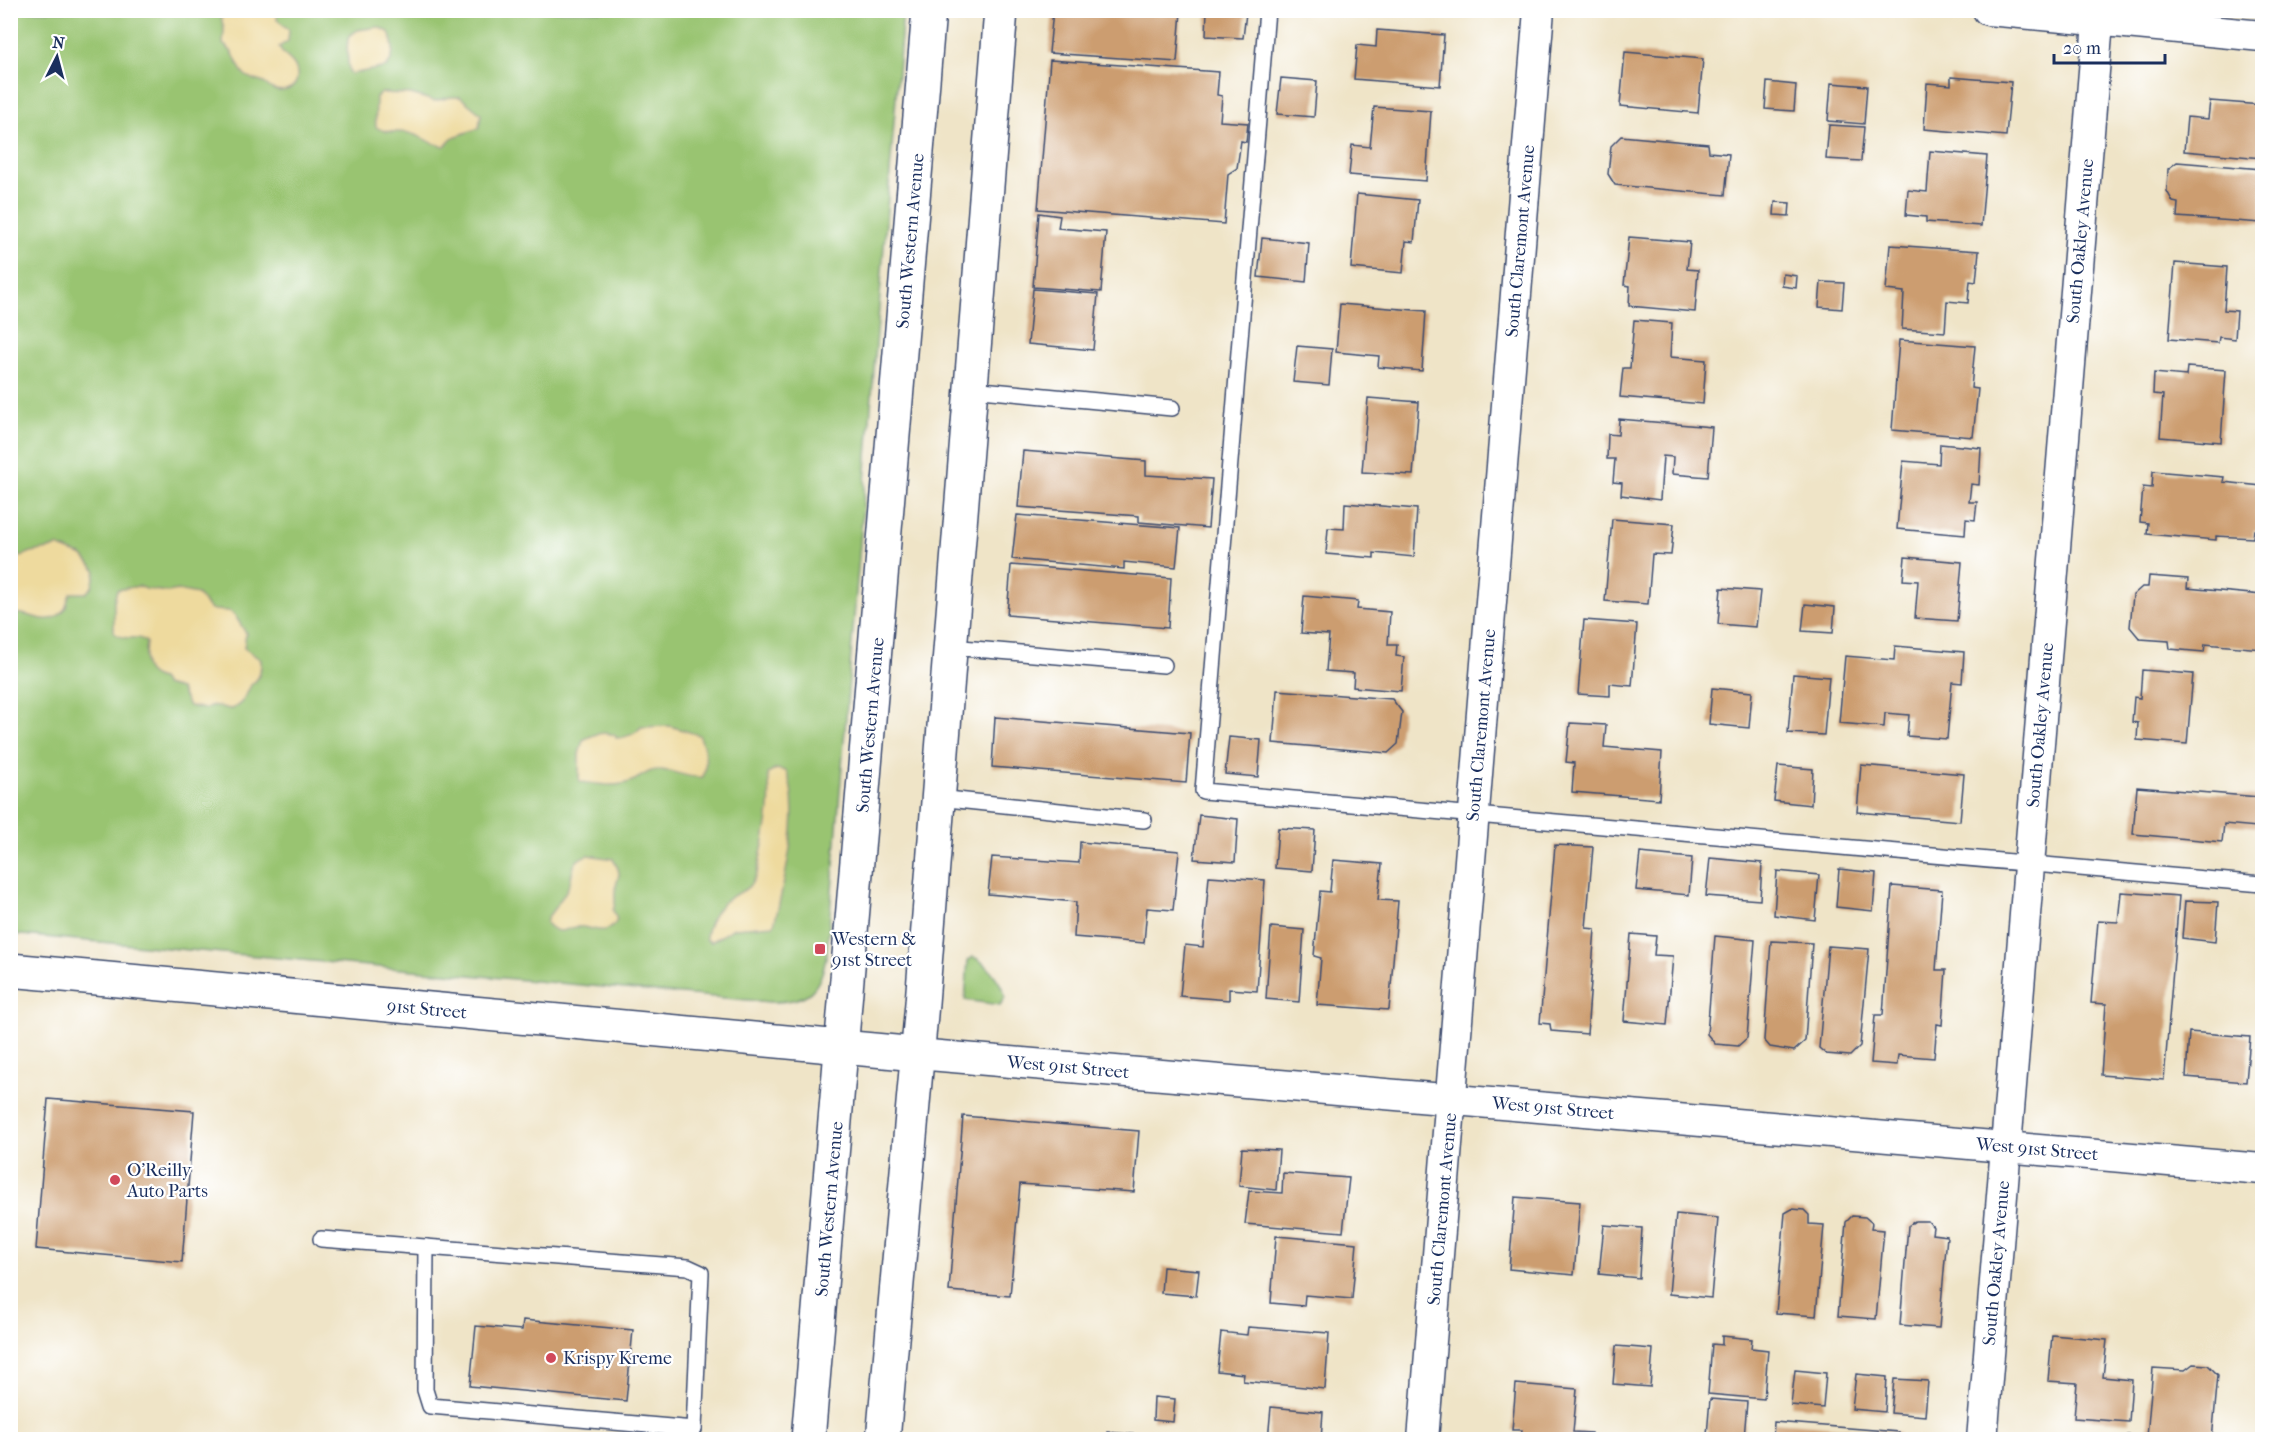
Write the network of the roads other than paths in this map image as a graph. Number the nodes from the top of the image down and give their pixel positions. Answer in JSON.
{"nodes":[{"id":1,"x":929,"y":10,"type":"edge"},
{"id":2,"x":1001,"y":10,"type":"edge"},
{"id":3,"x":1267,"y":10,"type":"edge"},
{"id":4,"x":1539,"y":10,"type":"edge"},
{"id":5,"x":1988,"y":10,"type":"edge"},
{"id":6,"x":2098,"y":16,"type":"edge"},
{"id":7,"x":2262,"y":36,"type":"edge"},
{"id":8,"x":971,"y":389,"type":"junction"},
{"id":9,"x":1172,"y":408,"type":"dead end"},
{"id":10,"x":950,"y":647,"type":"junction"},
{"id":11,"x":1164,"y":665,"type":"dead end"},
{"id":12,"x":938,"y":798,"type":"junction"},
{"id":13,"x":1474,"y":815,"type":"junction"},
{"id":14,"x":1144,"y":820,"type":"dead end"},
{"id":15,"x":2029,"y":863,"type":"junction"},
{"id":16,"x":2262,"y":884,"type":"edge"},
{"id":17,"x":10,"y":970,"type":"edge"},
{"id":18,"x":843,"y":1048,"type":"junction"},
{"id":19,"x":917,"y":1054,"type":"junction"},
{"id":20,"x":1451,"y":1099,"type":"junction"},
{"id":21,"x":2006,"y":1147,"type":"junction"},
{"id":22,"x":2262,"y":1169,"type":"edge"},
{"id":23,"x":321,"y":1239,"type":"dead end"},
{"id":24,"x":426,"y":1247,"type":"junction"},
{"id":25,"x":690,"y":1434,"type":"edge"},
{"id":26,"x":808,"y":1440,"type":"edge"},
{"id":27,"x":883,"y":1440,"type":"edge"},
{"id":28,"x":1423,"y":1440,"type":"edge"},
{"id":29,"x":1982,"y":1440,"type":"edge"}],
"edges":[{"from":1,"to":18,"type":"main road","name":"South Western Avenue"},
{"from":2,"to":8,"type":"main road"},
{"from":3,"to":13,"type":"lane"},
{"from":4,"to":13,"type":"street","name":"South Claremont Avenue"},
{"from":5,"to":6,"type":"street"},
{"from":6,"to":7,"type":"street"},
{"from":6,"to":15,"type":"street","name":"South Oakley Avenue"},
{"from":8,"to":9,"type":"lane"},
{"from":8,"to":10,"type":"main road"},
{"from":10,"to":11,"type":"lane"},
{"from":10,"to":12,"type":"main road"},
{"from":12,"to":14,"type":"lane"},
{"from":12,"to":19,"type":"main road"},
{"from":13,"to":15,"type":"lane"},
{"from":13,"to":20,"type":"street","name":"South Claremont Avenue"},
{"from":15,"to":16,"type":"lane"},
{"from":15,"to":21,"type":"street","name":"South Oakley Avenue"},
{"from":17,"to":18,"type":"main road","name":"91st Street"},
{"from":18,"to":19,"type":"main road","name":"West 91st Street"},
{"from":18,"to":26,"type":"main road","name":"South Western Avenue"},
{"from":19,"to":20,"type":"street","name":"West 91st Street"},
{"from":19,"to":27,"type":"main road"},
{"from":20,"to":21,"type":"street","name":"West 91st Street"},
{"from":20,"to":28,"type":"street","name":"South Claremont Avenue"},
{"from":21,"to":22,"type":"street","name":"West 91st Street"},
{"from":21,"to":29,"type":"street","name":"South Oakley Avenue"},
{"from":23,"to":24,"type":"lane"},
{"from":24,"to":25,"type":"lane"},
{"from":24,"to":25,"type":"lane"}]}
